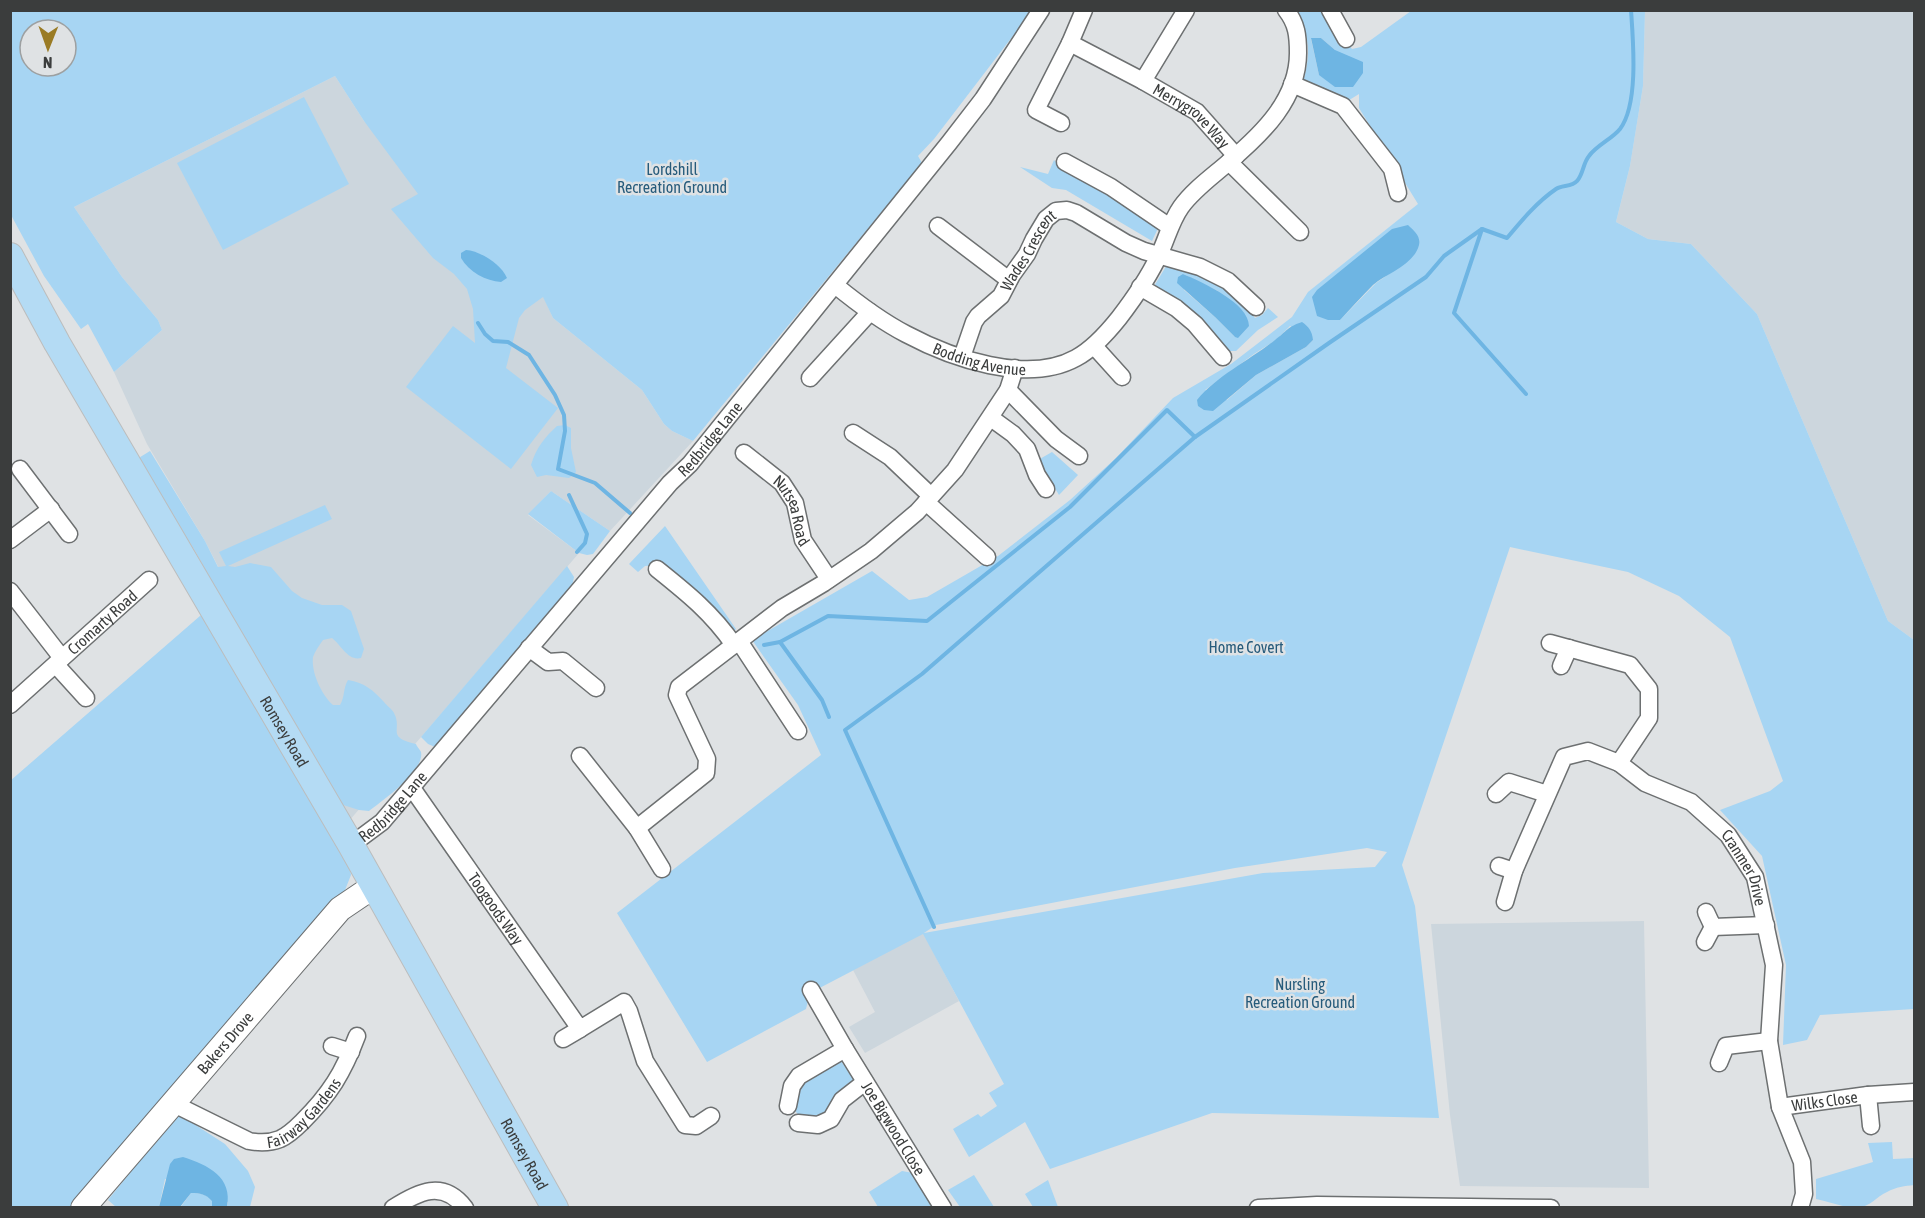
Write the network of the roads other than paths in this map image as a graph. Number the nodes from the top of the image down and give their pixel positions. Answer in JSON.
{"nodes":[{"id":1,"x":1041,"y":10,"type":"edge"},
{"id":2,"x":1084,"y":10,"type":"edge"},
{"id":3,"x":1186,"y":10,"type":"edge"},
{"id":4,"x":1286,"y":10,"type":"edge"},
{"id":5,"x":1330,"y":10,"type":"edge"},
{"id":6,"x":1346,"y":39,"type":"dead end"},
{"id":7,"x":1070,"y":43,"type":"junction"},
{"id":8,"x":1143,"y":81,"type":"junction"},
{"id":9,"x":1292,"y":84,"type":"junction"},
{"id":10,"x":1061,"y":123,"type":"dead end"},
{"id":11,"x":1232,"y":159,"type":"junction"},
{"id":12,"x":1065,"y":162,"type":"dead end"},
{"id":13,"x":1398,"y":193,"type":"dead end"},
{"id":14,"x":938,"y":226,"type":"dead end"},
{"id":15,"x":1170,"y":227,"type":"junction"},
{"id":16,"x":1300,"y":232,"type":"dead end"},
{"id":17,"x":1160,"y":255,"type":"junction"},
{"id":18,"x":10,"y":256,"type":"edge"},
{"id":19,"x":1009,"y":280,"type":"junction"},
{"id":20,"x":835,"y":285,"type":"junction"},
{"id":21,"x":1140,"y":287,"type":"junction"},
{"id":22,"x":1256,"y":307,"type":"dead end"},
{"id":23,"x":870,"y":312,"type":"junction"},
{"id":24,"x":1094,"y":346,"type":"junction"},
{"id":25,"x":962,"y":357,"type":"junction"},
{"id":26,"x":1223,"y":357,"type":"dead end"},
{"id":27,"x":1014,"y":368,"type":"junction"},
{"id":28,"x":1122,"y":377,"type":"dead end"},
{"id":29,"x":810,"y":378,"type":"dead end"},
{"id":30,"x":1008,"y":390,"type":"junction"},
{"id":31,"x":991,"y":418,"type":"junction"},
{"id":32,"x":853,"y":433,"type":"dead end"},
{"id":33,"x":744,"y":453,"type":"dead end"},
{"id":34,"x":1079,"y":456,"type":"dead end"},
{"id":35,"x":20,"y":469,"type":"dead end"},
{"id":36,"x":1046,"y":489,"type":"dead end"},
{"id":37,"x":929,"y":499,"type":"junction"},
{"id":38,"x":51,"y":509,"type":"junction"},
{"id":39,"x":69,"y":534,"type":"dead end"},
{"id":40,"x":10,"y":540,"type":"edge"},
{"id":41,"x":987,"y":557,"type":"dead end"},
{"id":42,"x":657,"y":569,"type":"dead end"},
{"id":43,"x":829,"y":579,"type":"junction"},
{"id":44,"x":149,"y":580,"type":"dead end"},
{"id":45,"x":10,"y":591,"type":"edge"},
{"id":46,"x":16,"y":608,"type":"edge"},
{"id":47,"x":736,"y":643,"type":"junction"},
{"id":48,"x":1550,"y":643,"type":"dead end"},
{"id":49,"x":529,"y":648,"type":"junction"},
{"id":50,"x":1569,"y":648,"type":"junction"},
{"id":51,"x":59,"y":661,"type":"junction"},
{"id":52,"x":1561,"y":666,"type":"dead end"},
{"id":53,"x":596,"y":688,"type":"dead end"},
{"id":54,"x":86,"y":698,"type":"dead end"},
{"id":55,"x":10,"y":705,"type":"edge"},
{"id":56,"x":798,"y":731,"type":"dead end"},
{"id":57,"x":580,"y":756,"type":"dead end"},
{"id":58,"x":1619,"y":763,"type":"junction"},
{"id":59,"x":412,"y":788,"type":"junction"},
{"id":60,"x":1496,"y":794,"type":"dead end"},
{"id":61,"x":1548,"y":794,"type":"junction"},
{"id":62,"x":637,"y":828,"type":"junction"},
{"id":63,"x":351,"y":845,"type":"junction"},
{"id":64,"x":662,"y":869,"type":"dead end"},
{"id":65,"x":374,"y":886,"type":"junction"},
{"id":66,"x":1505,"y":902,"type":"dead end"},
{"id":67,"x":1766,"y":925,"type":"junction"},
{"id":68,"x":1708,"y":927,"type":"dead end"},
{"id":69,"x":811,"y":990,"type":"dead end"},
{"id":70,"x":580,"y":1029,"type":"junction"},
{"id":71,"x":563,"y":1039,"type":"dead end"},
{"id":72,"x":1769,"y":1041,"type":"junction"},
{"id":73,"x":332,"y":1046,"type":"dead end"},
{"id":74,"x":845,"y":1049,"type":"junction"},
{"id":75,"x":1719,"y":1063,"type":"dead end"},
{"id":76,"x":866,"y":1082,"type":"junction"},
{"id":77,"x":1914,"y":1092,"type":"edge"},
{"id":78,"x":1868,"y":1095,"type":"junction"},
{"id":79,"x":172,"y":1103,"type":"junction"},
{"id":80,"x":788,"y":1106,"type":"dead end"},
{"id":81,"x":1780,"y":1107,"type":"junction"},
{"id":82,"x":711,"y":1116,"type":"dead end"},
{"id":83,"x":798,"y":1123,"type":"dead end"},
{"id":84,"x":1871,"y":1126,"type":"dead end"},
{"id":85,"x":83,"y":1208,"type":"edge"},
{"id":86,"x":393,"y":1208,"type":"edge"},
{"id":87,"x":465,"y":1208,"type":"edge"},
{"id":88,"x":555,"y":1208,"type":"edge"},
{"id":89,"x":943,"y":1208,"type":"edge"},
{"id":90,"x":1258,"y":1208,"type":"edge"},
{"id":91,"x":1551,"y":1208,"type":"edge"},
{"id":92,"x":1800,"y":1208,"type":"edge"}],
"edges":[{"from":1,"to":20,"type":"street","name":"Redbridge Lane"},
{"from":2,"to":7,"type":"street"},
{"from":3,"to":8,"type":"street","name":"Merrygrove Way"},
{"from":4,"to":9,"type":"street","name":"Bodding Avenue"},
{"from":5,"to":6,"type":"street"},
{"from":7,"to":8,"type":"street","name":"Merrygrove Way"},
{"from":7,"to":10,"type":"street"},
{"from":8,"to":11,"type":"street","name":"Merrygrove Way"},
{"from":9,"to":11,"type":"street","name":"Bodding Avenue"},
{"from":9,"to":13,"type":"street"},
{"from":11,"to":15,"type":"street","name":"Bodding Avenue"},
{"from":11,"to":16,"type":"street"},
{"from":12,"to":15,"type":"street"},
{"from":14,"to":19,"type":"street"},
{"from":15,"to":17,"type":"street","name":"Bodding Avenue"},
{"from":17,"to":19,"type":"street","name":"Wades Crescent"},
{"from":17,"to":21,"type":"street","name":"Bodding Avenue"},
{"from":17,"to":22,"type":"street"},
{"from":18,"to":63,"type":"main road","name":"Romsey Road"},
{"from":19,"to":25,"type":"street","name":"Wades Crescent"},
{"from":20,"to":23,"type":"street","name":"Bodding Avenue"},
{"from":20,"to":49,"type":"street","name":"Redbridge Lane"},
{"from":21,"to":24,"type":"street","name":"Bodding Avenue"},
{"from":21,"to":26,"type":"street"},
{"from":23,"to":25,"type":"street","name":"Bodding Avenue"},
{"from":23,"to":29,"type":"street"},
{"from":24,"to":27,"type":"street","name":"Bodding Avenue"},
{"from":24,"to":28,"type":"street"},
{"from":25,"to":27,"type":"street","name":"Bodding Avenue"},
{"from":27,"to":30,"type":"street"},
{"from":30,"to":31,"type":"street"},
{"from":30,"to":34,"type":"street"},
{"from":31,"to":36,"type":"street"},
{"from":31,"to":37,"type":"street"},
{"from":32,"to":37,"type":"street"},
{"from":33,"to":43,"type":"street","name":"Nutsea Road"},
{"from":35,"to":38,"type":"street"},
{"from":37,"to":41,"type":"street"},
{"from":37,"to":43,"type":"street"},
{"from":38,"to":39,"type":"street"},
{"from":38,"to":40,"type":"street"},
{"from":42,"to":47,"type":"street"},
{"from":43,"to":47,"type":"street"},
{"from":44,"to":51,"type":"street","name":"Cromarty Road"},
{"from":45,"to":46,"type":"street"},
{"from":46,"to":51,"type":"street"},
{"from":47,"to":56,"type":"street"},
{"from":47,"to":62,"type":"street"},
{"from":48,"to":50,"type":"street"},
{"from":49,"to":53,"type":"street"},
{"from":49,"to":59,"type":"street","name":"Redbridge Lane"},
{"from":50,"to":52,"type":"street"},
{"from":50,"to":58,"type":"street"},
{"from":51,"to":54,"type":"street","name":"Cromarty Road"},
{"from":51,"to":55,"type":"street","name":"Cromarty Road"},
{"from":57,"to":62,"type":"street"},
{"from":58,"to":61,"type":"street","name":"Cranmer Drive"},
{"from":58,"to":67,"type":"street","name":"Cranmer Drive"},
{"from":59,"to":63,"type":"street","name":"Redbridge Lane"},
{"from":59,"to":70,"type":"street","name":"Toogoods Way"},
{"from":60,"to":61,"type":"street"},
{"from":61,"to":66,"type":"street","name":"Cranmer Drive"},
{"from":62,"to":64,"type":"street"},
{"from":63,"to":65,"type":"main road","name":"Romsey Road"},
{"from":65,"to":79,"type":"street","name":"Bakers Drove"},
{"from":65,"to":88,"type":"main road","name":"Romsey Road"},
{"from":67,"to":68,"type":"street"},
{"from":67,"to":72,"type":"street","name":"Cranmer Drive"},
{"from":69,"to":74,"type":"street","name":"Joe Bigwood Close"},
{"from":70,"to":71,"type":"street"},
{"from":70,"to":82,"type":"street"},
{"from":72,"to":75,"type":"street"},
{"from":72,"to":81,"type":"street","name":"Cranmer Drive"},
{"from":73,"to":79,"type":"street","name":"Fairway Gardens"},
{"from":74,"to":76,"type":"street","name":"Joe Bigwood Close"},
{"from":74,"to":80,"type":"street"},
{"from":76,"to":83,"type":"street"},
{"from":76,"to":89,"type":"street","name":"Joe Bigwood Close"},
{"from":77,"to":78,"type":"street","name":"Wilks Close"},
{"from":78,"to":81,"type":"street","name":"Wilks Close"},
{"from":78,"to":84,"type":"street","name":"Wilks Close"},
{"from":79,"to":85,"type":"street","name":"Bakers Drove"},
{"from":81,"to":92,"type":"street","name":"Cranmer Drive"},
{"from":86,"to":87,"type":"street"},
{"from":90,"to":91,"type":"street"}]}
